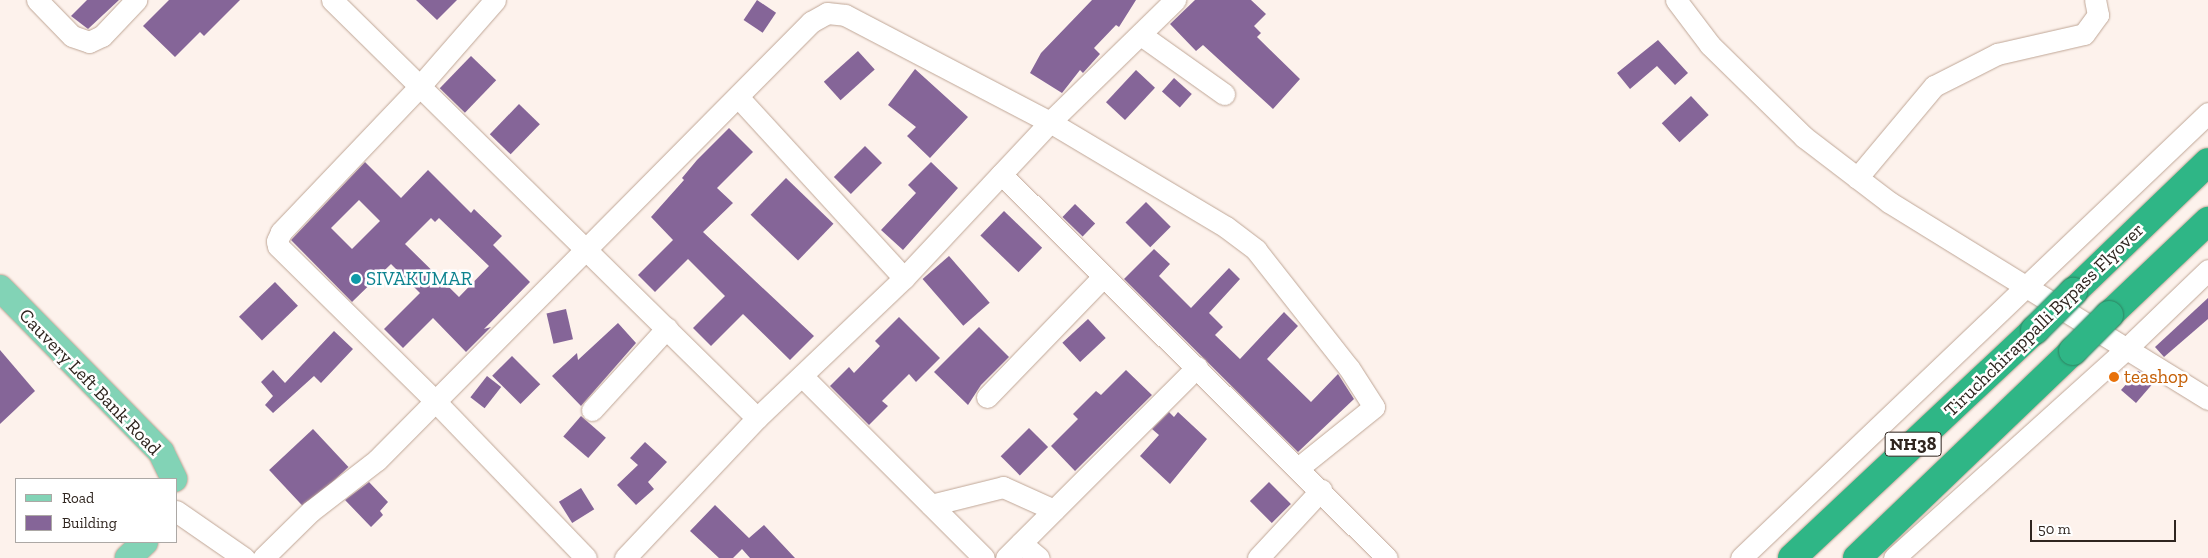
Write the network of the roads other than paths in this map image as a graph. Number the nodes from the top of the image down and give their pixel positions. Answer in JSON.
{"nodes":[{"id":1,"x":37,"y":0,"type":"edge"},
{"id":2,"x":136,"y":0,"type":"edge"},
{"id":3,"x":332,"y":0,"type":"edge"},
{"id":4,"x":495,"y":0,"type":"edge"},
{"id":5,"x":1175,"y":0,"type":"edge"},
{"id":6,"x":1676,"y":0,"type":"edge"},
{"id":7,"x":2095,"y":0,"type":"edge"},
{"id":8,"x":1140,"y":35,"type":"junction"},
{"id":9,"x":420,"y":86,"type":"junction"},
{"id":10,"x":1224,"y":94,"type":"dead end"},
{"id":11,"x":739,"y":98,"type":"junction"},
{"id":12,"x":2208,"y":113,"type":"edge"},
{"id":13,"x":1050,"y":122,"type":"junction"},
{"id":14,"x":2208,"y":162,"type":"edge"},
{"id":15,"x":1001,"y":174,"type":"junction"},
{"id":16,"x":1857,"y":178,"type":"junction"},
{"id":17,"x":2208,"y":221,"type":"edge"},
{"id":18,"x":586,"y":247,"type":"junction"},
{"id":19,"x":2208,"y":270,"type":"edge"},
{"id":20,"x":1104,"y":276,"type":"junction"},
{"id":21,"x":904,"y":278,"type":"junction"},
{"id":22,"x":2026,"y":287,"type":"junction"},
{"id":23,"x":0,"y":288,"type":"edge"},
{"id":24,"x":667,"y":328,"type":"junction"},
{"id":25,"x":2126,"y":349,"type":"junction"},
{"id":26,"x":1197,"y":367,"type":"junction"},
{"id":27,"x":802,"y":376,"type":"junction"},
{"id":28,"x":987,"y":397,"type":"dead end"},
{"id":29,"x":2208,"y":400,"type":"edge"},
{"id":30,"x":436,"y":402,"type":"junction"},
{"id":31,"x":592,"y":410,"type":"dead end"},
{"id":32,"x":757,"y":418,"type":"junction"},
{"id":33,"x":1298,"y":468,"type":"junction"},
{"id":34,"x":174,"y":478,"type":"edge"},
{"id":35,"x":1321,"y":490,"type":"junction"},
{"id":36,"x":931,"y":505,"type":"junction"},
{"id":37,"x":1054,"y":510,"type":"junction"},
{"id":38,"x":178,"y":512,"type":"edge"},
{"id":39,"x":144,"y":543,"type":"edge"},
{"id":40,"x":1021,"y":543,"type":"junction"},
{"id":41,"x":128,"y":558,"type":"edge"},
{"id":42,"x":244,"y":558,"type":"edge"},
{"id":43,"x":262,"y":558,"type":"edge"},
{"id":44,"x":586,"y":558,"type":"edge"},
{"id":45,"x":625,"y":558,"type":"edge"},
{"id":46,"x":984,"y":558,"type":"edge"},
{"id":47,"x":1006,"y":558,"type":"edge"},
{"id":48,"x":1039,"y":558,"type":"edge"},
{"id":49,"x":1258,"y":558,"type":"edge"},
{"id":50,"x":1387,"y":558,"type":"edge"},
{"id":51,"x":1741,"y":558,"type":"edge"},
{"id":52,"x":1792,"y":558,"type":"edge"},
{"id":53,"x":1857,"y":558,"type":"edge"},
{"id":54,"x":1894,"y":558,"type":"edge"}],
"edges":[{"from":1,"to":2,"type":"street"},
{"from":3,"to":9,"type":"street"},
{"from":4,"to":9,"type":"street"},
{"from":5,"to":8,"type":"street"},
{"from":6,"to":16,"type":"street"},
{"from":7,"to":16,"type":"street"},
{"from":8,"to":10,"type":"street"},
{"from":8,"to":13,"type":"street"},
{"from":9,"to":18,"type":"street"},
{"from":9,"to":30,"type":"street"},
{"from":11,"to":13,"type":"street"},
{"from":11,"to":18,"type":"street"},
{"from":11,"to":21,"type":"street"},
{"from":12,"to":22,"type":"street"},
{"from":13,"to":15,"type":"street"},
{"from":13,"to":33,"type":"street"},
{"from":14,"to":52,"type":"highway","name":"Tiruchchirappalli Bypass Flyover","number":"NH38","bridge":true},
{"from":15,"to":20,"type":"street"},
{"from":15,"to":21,"type":"street"},
{"from":16,"to":22,"type":"street"},
{"from":17,"to":53,"type":"highway","number":"NH38","bridge":true},
{"from":18,"to":24,"type":"street"},
{"from":18,"to":30,"type":"street"},
{"from":19,"to":25,"type":"street"},
{"from":20,"to":26,"type":"street"},
{"from":20,"to":28,"type":"street"},
{"from":21,"to":27,"type":"street"},
{"from":22,"to":25,"type":"street"},
{"from":22,"to":51,"type":"street"},
{"from":23,"to":34,"type":"main road","name":"Cauvery Left Bank Road"},
{"from":24,"to":31,"type":"street"},
{"from":24,"to":32,"type":"street"},
{"from":25,"to":29,"type":"street"},
{"from":25,"to":54,"type":"street"},
{"from":26,"to":33,"type":"street"},
{"from":26,"to":37,"type":"street"},
{"from":27,"to":32,"type":"street"},
{"from":27,"to":36,"type":"street"},
{"from":30,"to":43,"type":"street"},
{"from":30,"to":44,"type":"street"},
{"from":32,"to":45,"type":"street"},
{"from":33,"to":35,"type":"street"},
{"from":35,"to":49,"type":"street"},
{"from":35,"to":50,"type":"street"},
{"from":36,"to":37,"type":"street"},
{"from":36,"to":46,"type":"street"},
{"from":37,"to":40,"type":"street"},
{"from":38,"to":42,"type":"street"},
{"from":39,"to":41,"type":"main road"},
{"from":40,"to":47,"type":"street"},
{"from":40,"to":48,"type":"street"}]}
